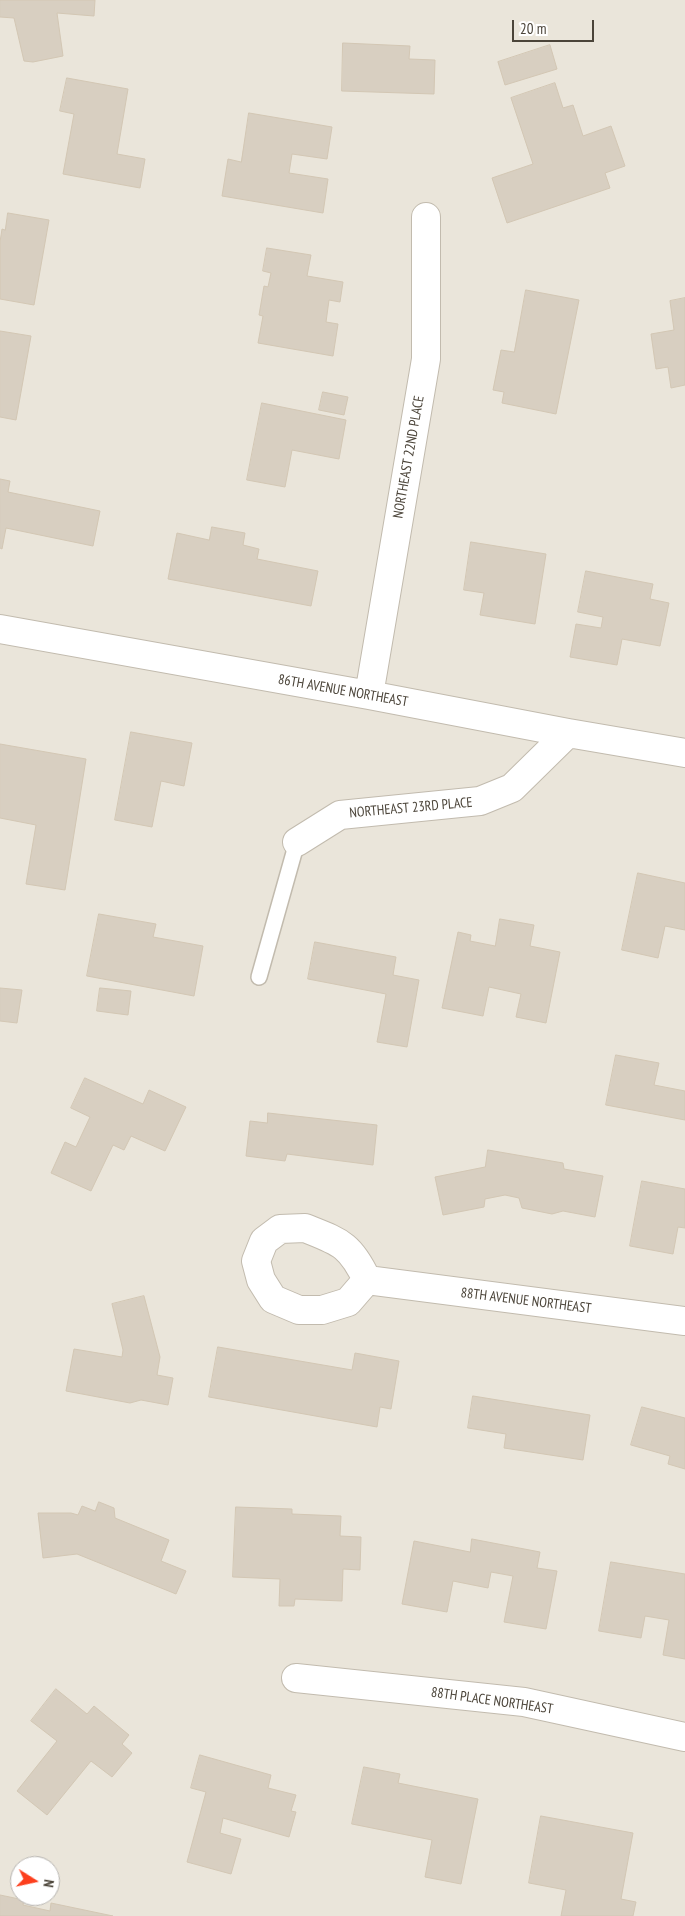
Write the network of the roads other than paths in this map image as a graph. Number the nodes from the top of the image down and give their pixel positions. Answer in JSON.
{"nodes":[{"id":1,"x":426,"y":217,"type":"dead end"},
{"id":2,"x":0,"y":629,"type":"edge"},
{"id":3,"x":369,"y":695,"type":"junction"},
{"id":4,"x":568,"y":733,"type":"junction"},
{"id":5,"x":685,"y":753,"type":"edge"},
{"id":6,"x":297,"y":842,"type":"joint"},
{"id":7,"x":259,"y":977,"type":"dead end"},
{"id":8,"x":367,"y":1280,"type":"dead end"},
{"id":9,"x":685,"y":1321,"type":"edge"},
{"id":10,"x":296,"y":1678,"type":"dead end"},
{"id":11,"x":685,"y":1737,"type":"edge"}],
"edges":[{"from":1,"to":3,"type":"street","name":"NORTHEAST 22ND PLACE"},
{"from":2,"to":3,"type":"street","name":"86TH AVENUE NORTHEAST"},
{"from":3,"to":4,"type":"street","name":"86TH AVENUE NORTHEAST"},
{"from":4,"to":5,"type":"street","name":"86TH AVENUE NORTHEAST"},
{"from":4,"to":6,"type":"street","name":"NORTHEAST 23RD PLACE"},
{"from":6,"to":7,"type":"lane"},
{"from":8,"to":9,"type":"street","name":"88TH AVENUE NORTHEAST"},
{"from":10,"to":11,"type":"street","name":"88TH PLACE NORTHEAST"}]}
